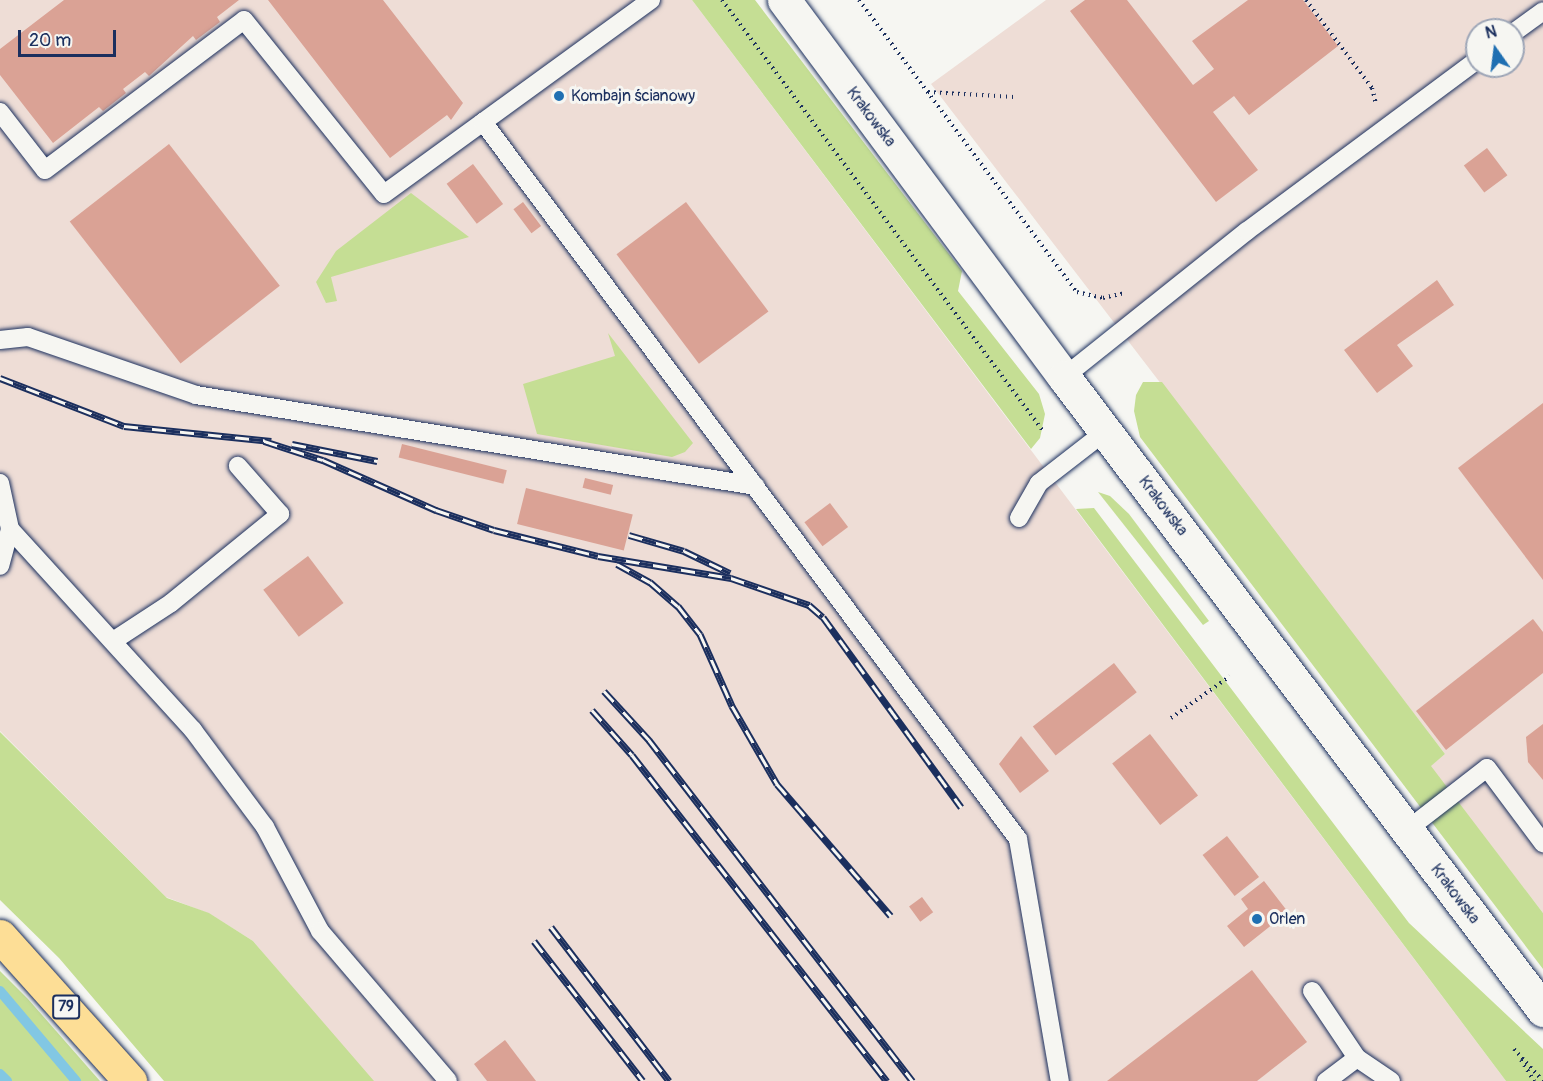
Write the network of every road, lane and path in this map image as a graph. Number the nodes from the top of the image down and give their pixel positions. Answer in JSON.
{"nodes":[{"id":1,"x":651,"y":0,"type":"edge"},
{"id":2,"x":722,"y":0,"type":"edge"},
{"id":3,"x":784,"y":0,"type":"edge"},
{"id":4,"x":859,"y":0,"type":"edge"},
{"id":5,"x":1306,"y":0,"type":"edge"},
{"id":6,"x":1543,"y":11,"type":"edge"},
{"id":7,"x":1525,"y":24,"type":"edge"},
{"id":8,"x":1465,"y":69,"type":"edge"},
{"id":9,"x":927,"y":92,"type":"junction"},
{"id":10,"x":1014,"y":97,"type":"dead end"},
{"id":11,"x":0,"y":112,"type":"edge"},
{"id":12,"x":1373,"y":112,"type":"dead end"},
{"id":13,"x":483,"y":122,"type":"junction"},
{"id":14,"x":1131,"y":289,"type":"dead end"},
{"id":15,"x":0,"y":340,"type":"edge"},
{"id":16,"x":1064,"y":377,"type":"junction"},
{"id":17,"x":1044,"y":431,"type":"dead end"},
{"id":18,"x":1106,"y":431,"type":"junction"},
{"id":19,"x":238,"y":466,"type":"dead end"},
{"id":20,"x":0,"y":483,"type":"edge"},
{"id":21,"x":756,"y":486,"type":"junction"},
{"id":22,"x":1019,"y":518,"type":"dead end"},
{"id":23,"x":10,"y":529,"type":"junction"},
{"id":24,"x":0,"y":566,"type":"edge"},
{"id":25,"x":113,"y":641,"type":"junction"},
{"id":26,"x":1230,"y":676,"type":"dead end"},
{"id":27,"x":1171,"y":718,"type":"dead end"},
{"id":28,"x":1407,"y":830,"type":"junction"},
{"id":29,"x":1543,"y":843,"type":"edge"},
{"id":30,"x":0,"y":936,"type":"edge"},
{"id":31,"x":1312,"y":991,"type":"dead end"},
{"id":32,"x":1543,"y":1010,"type":"edge"},
{"id":33,"x":1357,"y":1058,"type":"junction"},
{"id":34,"x":130,"y":1081,"type":"edge"},
{"id":35,"x":448,"y":1081,"type":"edge"},
{"id":36,"x":1060,"y":1081,"type":"edge"},
{"id":37,"x":1326,"y":1081,"type":"edge"},
{"id":38,"x":1391,"y":1081,"type":"edge"},
{"id":39,"x":1534,"y":1081,"type":"edge"},
{"id":40,"x":1543,"y":1081,"type":"edge"}],
"edges":[{"from":1,"to":13,"type":"lane"},
{"from":2,"to":17,"type":"path"},
{"from":3,"to":16,"type":"street","name":"Krakowska"},
{"from":4,"to":9,"type":"path"},
{"from":5,"to":12,"type":"path"},
{"from":6,"to":7,"type":"lane"},
{"from":8,"to":16,"type":"lane"},
{"from":9,"to":10,"type":"path"},
{"from":9,"to":14,"type":"path"},
{"from":11,"to":13,"type":"lane"},
{"from":13,"to":21,"type":"lane"},
{"from":15,"to":21,"type":"lane"},
{"from":16,"to":18,"type":"street","name":"Krakowska"},
{"from":18,"to":22,"type":"lane"},
{"from":18,"to":28,"type":"street","name":"Krakowska"},
{"from":19,"to":25,"type":"lane"},
{"from":20,"to":23,"type":"lane"},
{"from":21,"to":36,"type":"lane"},
{"from":23,"to":24,"type":"lane"},
{"from":23,"to":25,"type":"lane"},
{"from":25,"to":35,"type":"lane"},
{"from":26,"to":27,"type":"path"},
{"from":28,"to":29,"type":"lane"},
{"from":28,"to":32,"type":"street","name":"Krakowska"},
{"from":30,"to":34,"type":"main road","number":"79"},
{"from":31,"to":33,"type":"lane"},
{"from":33,"to":37,"type":"lane"},
{"from":33,"to":38,"type":"lane"},
{"from":39,"to":40,"type":"path"}]}
